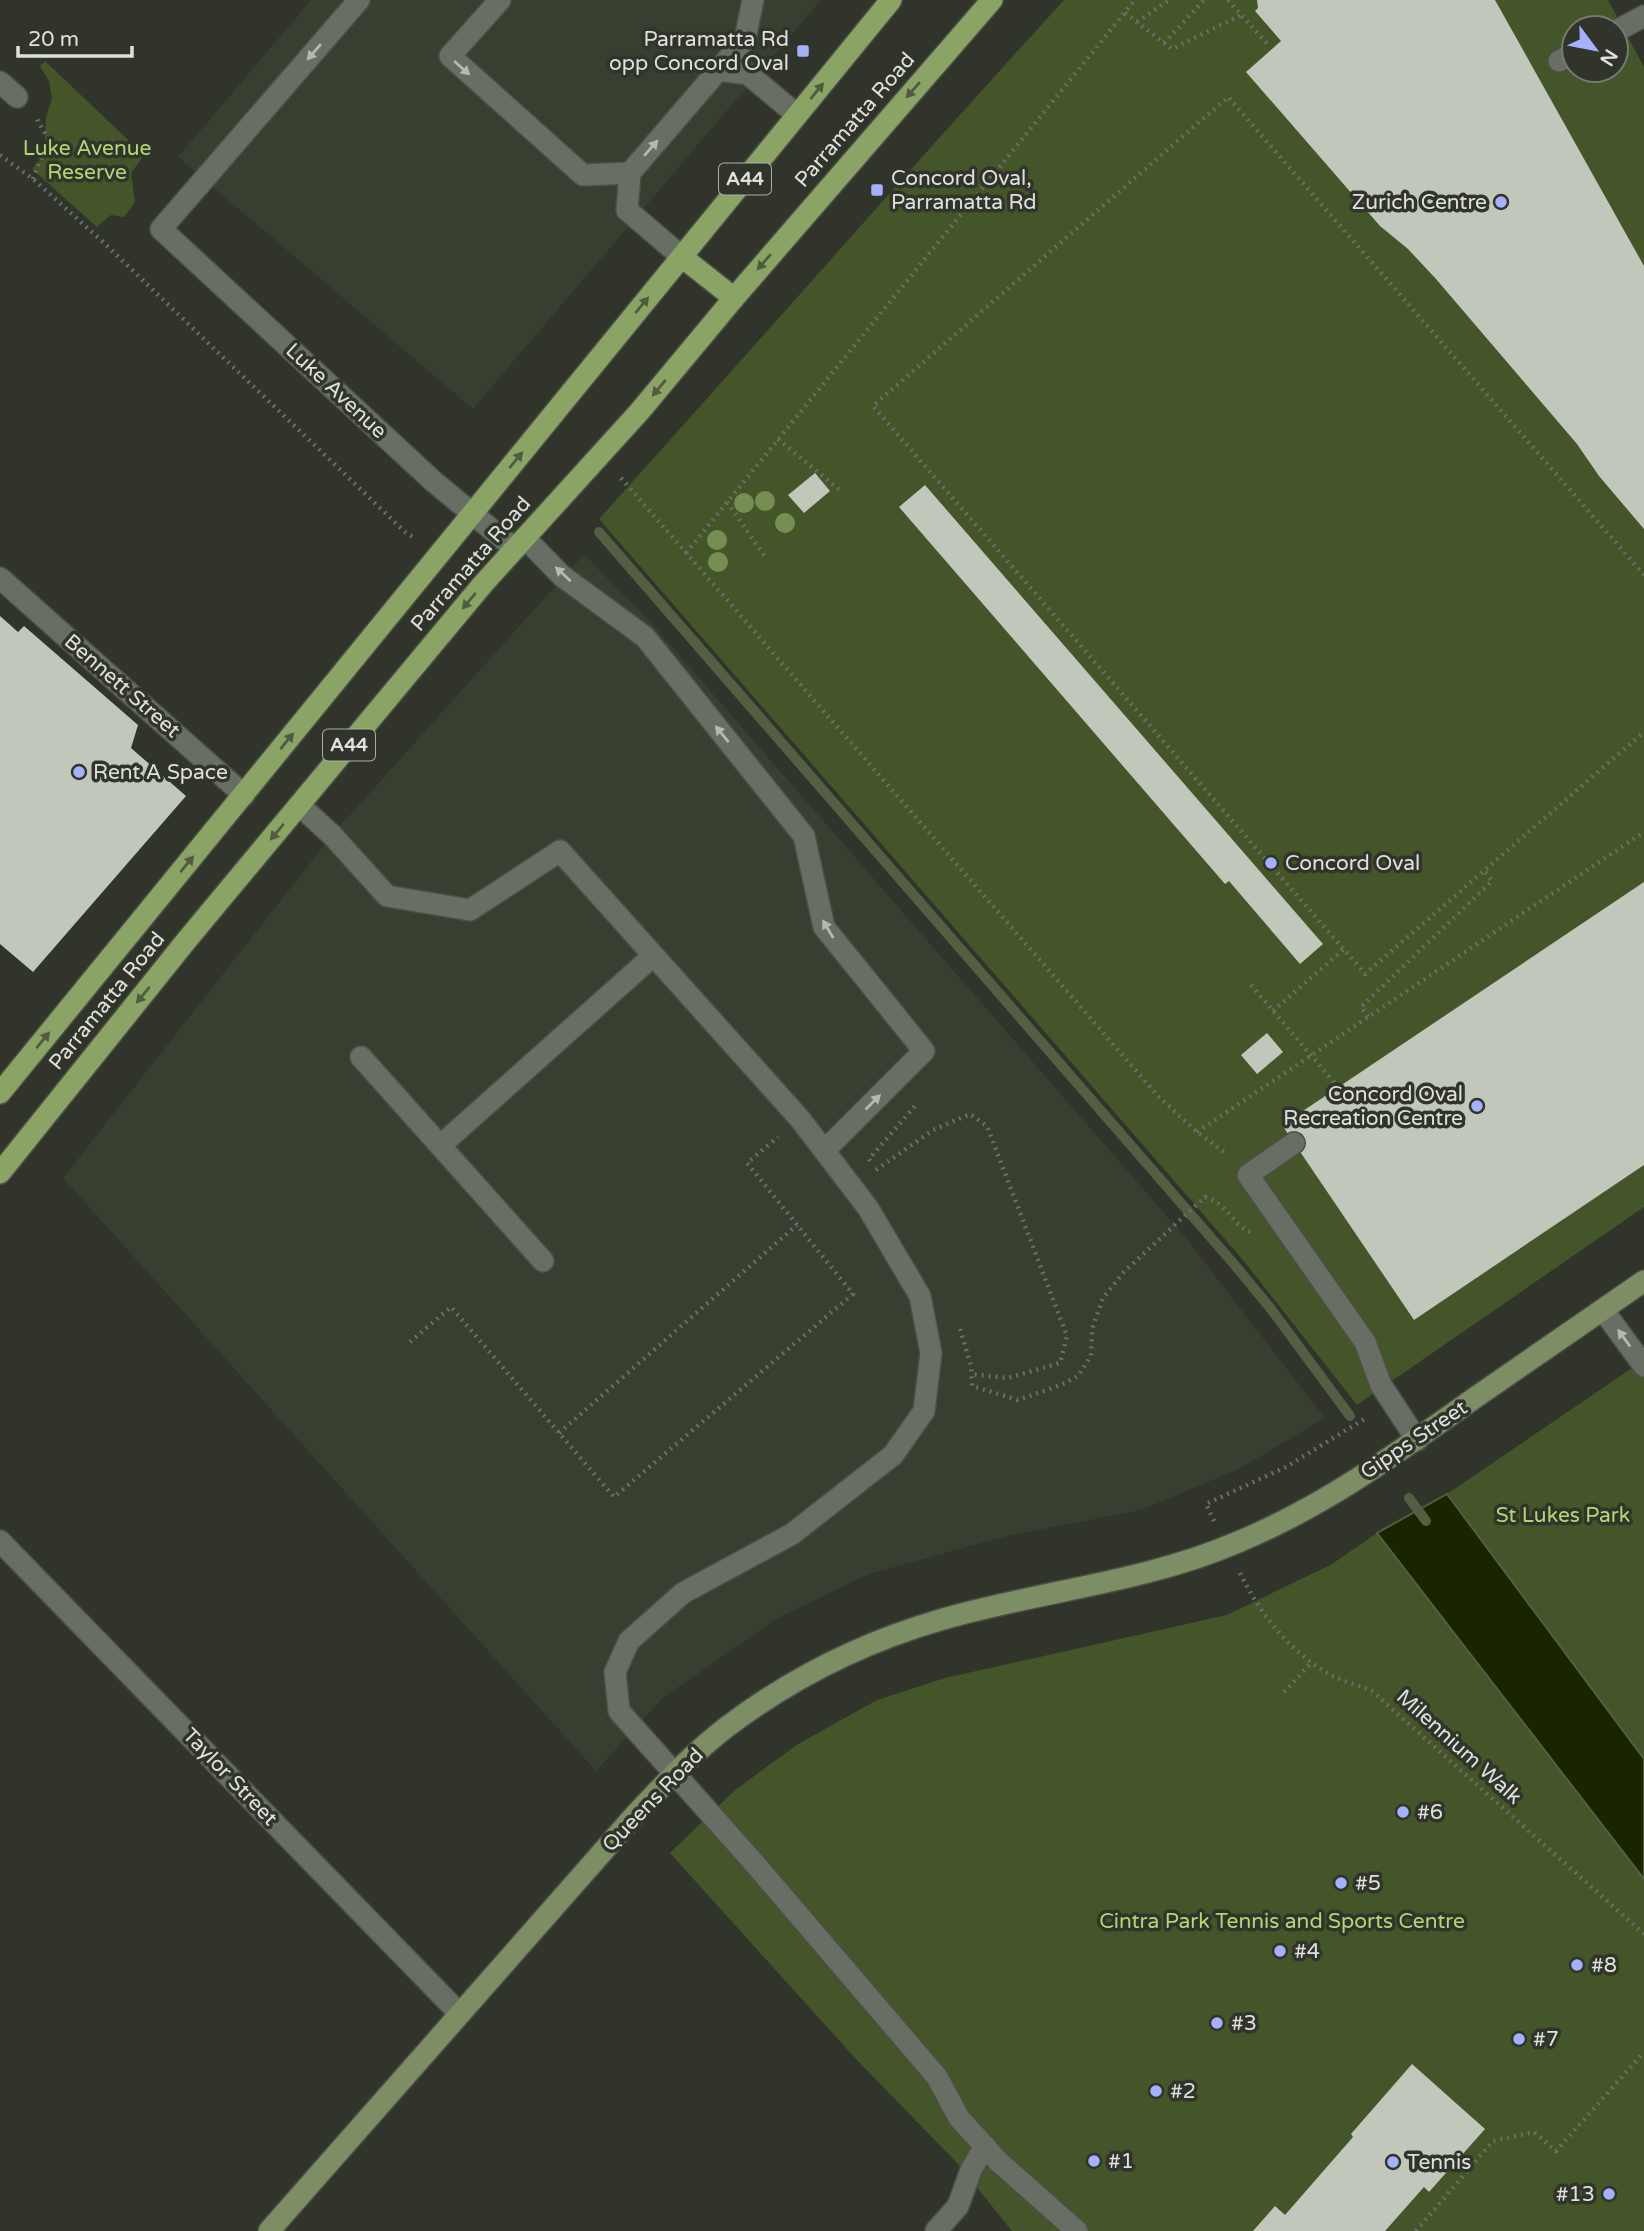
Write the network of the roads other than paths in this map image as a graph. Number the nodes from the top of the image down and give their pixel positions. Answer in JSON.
{"nodes":[{"id":1,"x":359,"y":0,"type":"edge"},
{"id":2,"x":500,"y":0,"type":"edge"},
{"id":3,"x":753,"y":0,"type":"edge"},
{"id":4,"x":891,"y":0,"type":"edge"},
{"id":5,"x":992,"y":0,"type":"edge"},
{"id":6,"x":719,"y":70,"type":"junction"},
{"id":7,"x":0,"y":82,"type":"edge"},
{"id":8,"x":17,"y":97,"type":"road end"},
{"id":9,"x":797,"y":115,"type":"junction"},
{"id":10,"x":630,"y":173,"type":"junction"},
{"id":11,"x":682,"y":257,"type":"junction"},
{"id":12,"x":734,"y":298,"type":"junction"},
{"id":13,"x":473,"y":513,"type":"junction"},
{"id":14,"x":520,"y":544,"type":"junction"},
{"id":15,"x":0,"y":578,"type":"edge"},
{"id":16,"x":244,"y":794,"type":"junction"},
{"id":17,"x":299,"y":805,"type":"junction"},
{"id":18,"x":653,"y":956,"type":"junction"},
{"id":19,"x":361,"y":1057,"type":"dead end"},
{"id":20,"x":0,"y":1093,"type":"edge"},
{"id":21,"x":1294,"y":1143,"type":"dead end"},
{"id":22,"x":441,"y":1145,"type":"junction"},
{"id":23,"x":825,"y":1150,"type":"junction"},
{"id":24,"x":0,"y":1173,"type":"edge"},
{"id":25,"x":543,"y":1261,"type":"dead end"},
{"id":26,"x":1644,"y":1281,"type":"edge"},
{"id":27,"x":1603,"y":1310,"type":"junction"},
{"id":28,"x":1644,"y":1366,"type":"edge"},
{"id":29,"x":1417,"y":1440,"type":"junction"},
{"id":30,"x":0,"y":1541,"type":"edge"},
{"id":31,"x":1168,"y":1566,"type":"joint"},
{"id":32,"x":674,"y":1773,"type":"junction"},
{"id":33,"x":459,"y":2013,"type":"junction"},
{"id":34,"x":985,"y":2146,"type":"junction"},
{"id":35,"x":269,"y":2231,"type":"edge"},
{"id":36,"x":936,"y":2231,"type":"edge"},
{"id":37,"x":1077,"y":2231,"type":"edge"}],
"edges":[{"from":1,"to":13,"type":"street","name":"Luke Avenue","one_way":true},
{"from":2,"to":10,"type":"street","one_way":true},
{"from":3,"to":6,"type":"street"},
{"from":9,"to":4,"type":"highway","name":"Parramatta Road","number":"A44","one_way":true},
{"from":5,"to":12,"type":"highway","name":"Parramatta Road","number":"A44","one_way":true},
{"from":6,"to":9,"type":"street"},
{"from":10,"to":6,"type":"street","one_way":true},
{"from":7,"to":8,"type":"street"},
{"from":9,"to":11,"type":"highway","name":"Parramatta Road","number":"A44"},
{"from":10,"to":11,"type":"street"},
{"from":11,"to":12,"type":"highway"},
{"from":13,"to":11,"type":"highway","name":"Parramatta Road","number":"A44","one_way":true},
{"from":12,"to":14,"type":"highway","name":"Parramatta Road","number":"A44","one_way":true},
{"from":13,"to":14,"type":"street","name":"Luke Avenue"},
{"from":16,"to":13,"type":"highway","name":"Parramatta Road","number":"A44","one_way":true},
{"from":14,"to":17,"type":"highway","name":"Parramatta Road","number":"A44","one_way":true},
{"from":23,"to":14,"type":"street","name":"Luke Avenue","one_way":true},
{"from":15,"to":16,"type":"street","name":"Bennett Street"},
{"from":20,"to":16,"type":"highway","name":"Parramatta Road","number":"A44","one_way":true},
{"from":17,"to":18,"type":"street"},
{"from":17,"to":24,"type":"highway","name":"Parramatta Road","number":"A44","one_way":true},
{"from":18,"to":22,"type":"street"},
{"from":18,"to":23,"type":"street"},
{"from":19,"to":22,"type":"street"},
{"from":21,"to":29,"type":"street"},
{"from":22,"to":25,"type":"street"},
{"from":23,"to":32,"type":"street"},
{"from":26,"to":27,"type":"main road","name":"Gipps Street"},
{"from":28,"to":27,"type":"street","one_way":true},
{"from":27,"to":29,"type":"main road","name":"Gipps Street"},
{"from":29,"to":31,"type":"main road","name":"Gipps Street"},
{"from":30,"to":33,"type":"street","name":"Taylor Street"},
{"from":31,"to":32,"type":"main road","name":"Queens Road"},
{"from":32,"to":33,"type":"main road","name":"Queens Road"},
{"from":32,"to":34,"type":"street"},
{"from":33,"to":35,"type":"main road","name":"Queens Road"},
{"from":34,"to":36,"type":"street"},
{"from":34,"to":37,"type":"street"}]}
